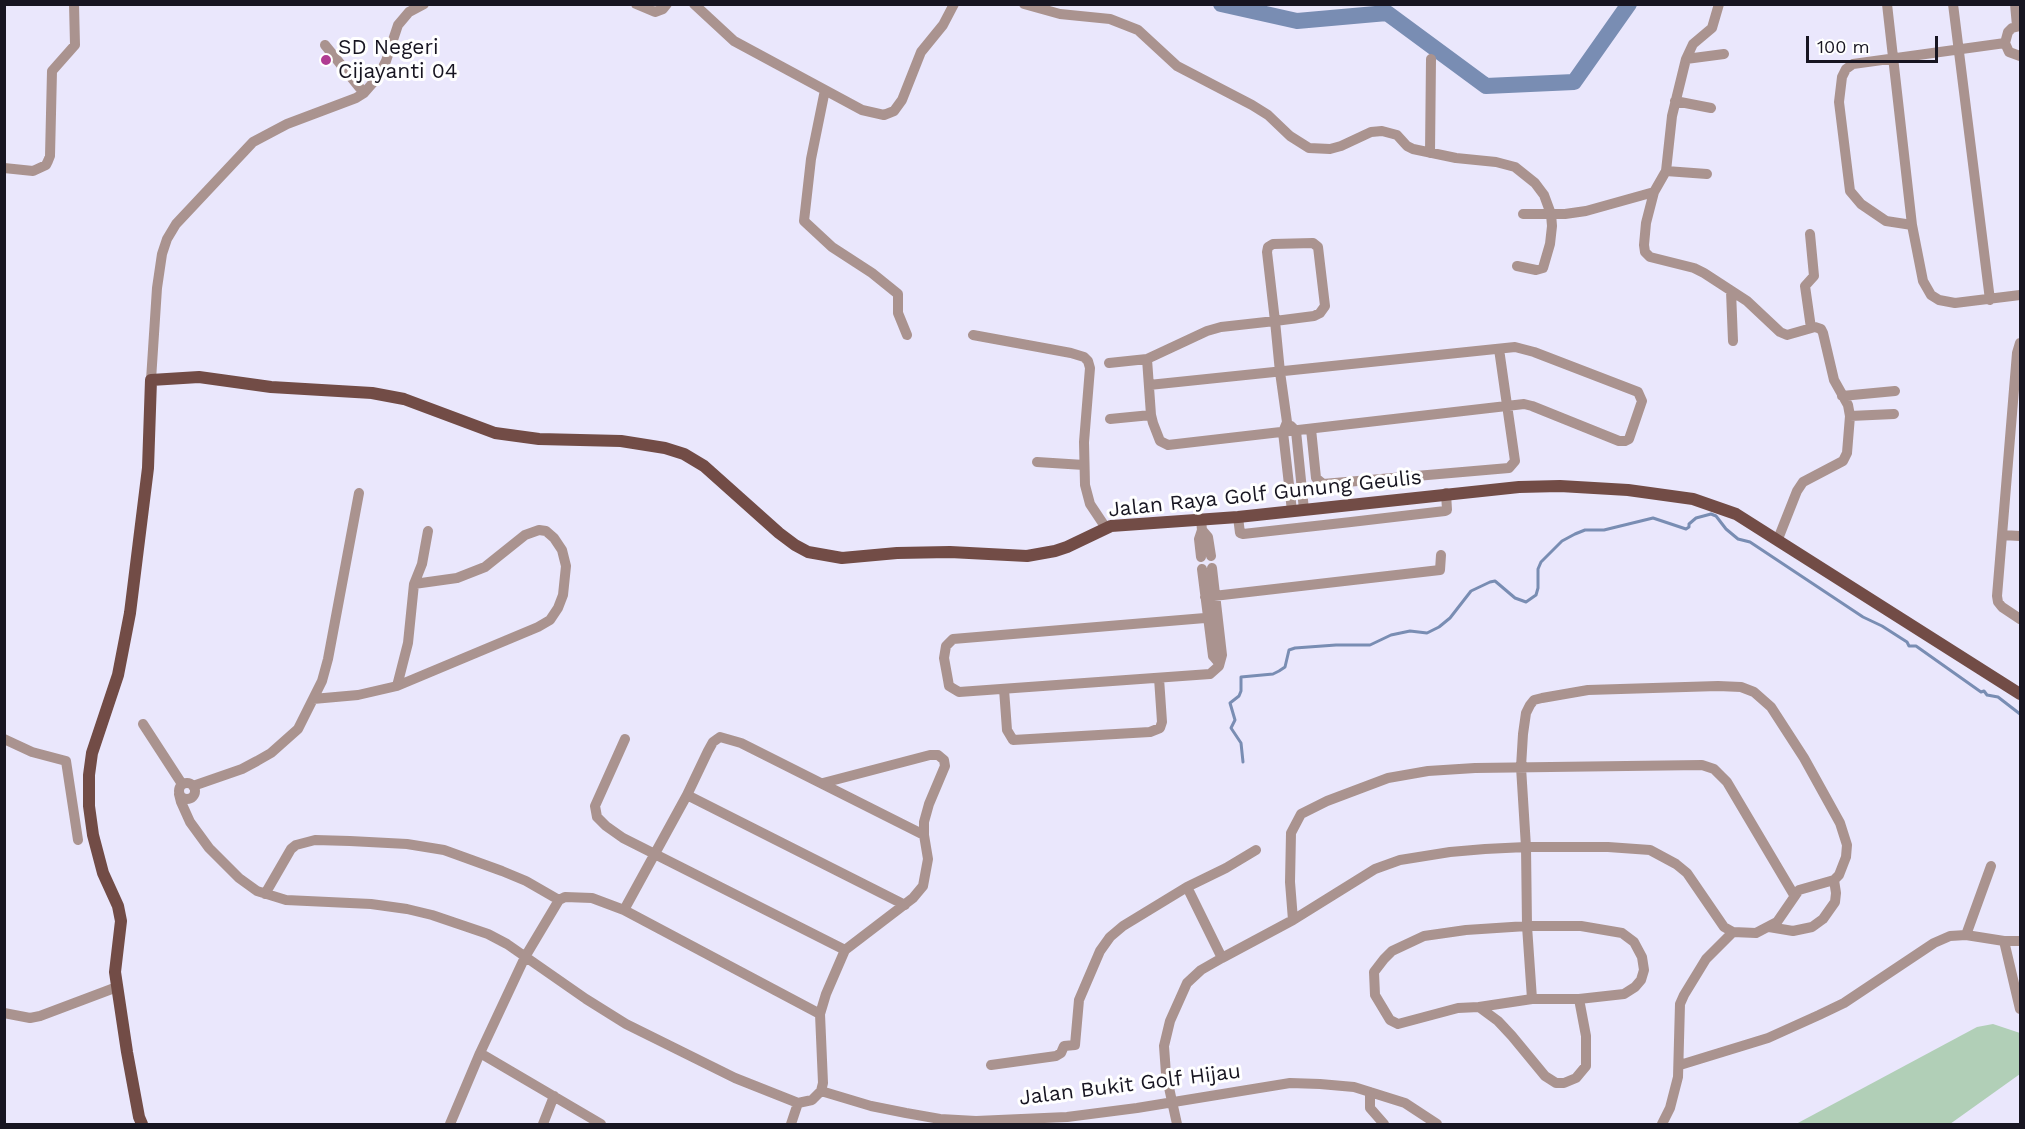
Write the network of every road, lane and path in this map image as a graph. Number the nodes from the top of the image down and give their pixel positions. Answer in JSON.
{"nodes":[{"id":1,"x":74,"y":4,"type":"edge"},
{"id":2,"x":424,"y":4,"type":"edge"},
{"id":3,"x":636,"y":4,"type":"edge"},
{"id":4,"x":667,"y":4,"type":"edge"},
{"id":5,"x":694,"y":4,"type":"edge"},
{"id":6,"x":954,"y":4,"type":"edge"},
{"id":7,"x":1024,"y":4,"type":"edge"},
{"id":8,"x":1719,"y":4,"type":"edge"},
{"id":9,"x":1887,"y":4,"type":"edge"},
{"id":10,"x":1953,"y":4,"type":"edge"},
{"id":11,"x":1045,"y":8,"type":"edge"},
{"id":12,"x":2017,"y":9,"type":"edge"},
{"id":13,"x":2019,"y":26,"type":"edge"},
{"id":14,"x":2005,"y":43,"type":"junction"},
{"id":15,"x":325,"y":45,"type":"dead end"},
{"id":16,"x":1959,"y":50,"type":"junction"},
{"id":17,"x":1724,"y":54,"type":"dead end"},
{"id":18,"x":2020,"y":56,"type":"edge"},
{"id":19,"x":1686,"y":58,"type":"junction"},
{"id":20,"x":1893,"y":58,"type":"junction"},
{"id":21,"x":1431,"y":59,"type":"dead end"},
{"id":22,"x":825,"y":90,"type":"junction"},
{"id":23,"x":364,"y":93,"type":"junction"},
{"id":24,"x":1675,"y":101,"type":"junction"},
{"id":25,"x":1711,"y":108,"type":"dead end"},
{"id":26,"x":1430,"y":153,"type":"junction"},
{"id":27,"x":4,"y":168,"type":"edge"},
{"id":28,"x":1666,"y":171,"type":"junction"},
{"id":29,"x":1707,"y":174,"type":"dead end"},
{"id":30,"x":1654,"y":192,"type":"junction"},
{"id":31,"x":1523,"y":214,"type":"dead end"},
{"id":32,"x":1551,"y":214,"type":"junction"},
{"id":33,"x":1912,"y":225,"type":"junction"},
{"id":34,"x":1810,"y":234,"type":"dead end"},
{"id":35,"x":1517,"y":266,"type":"dead end"},
{"id":36,"x":1731,"y":291,"type":"junction"},
{"id":37,"x":2020,"y":295,"type":"edge"},
{"id":38,"x":1990,"y":300,"type":"junction"},
{"id":39,"x":1275,"y":321,"type":"junction"},
{"id":40,"x":1811,"y":328,"type":"junction"},
{"id":41,"x":907,"y":335,"type":"dead end"},
{"id":42,"x":973,"y":335,"type":"dead end"},
{"id":43,"x":1733,"y":341,"type":"dead end"},
{"id":44,"x":2020,"y":343,"type":"edge"},
{"id":45,"x":1499,"y":349,"type":"junction"},
{"id":46,"x":1147,"y":359,"type":"junction"},
{"id":47,"x":1109,"y":363,"type":"dead end"},
{"id":48,"x":1280,"y":372,"type":"junction"},
{"id":49,"x":151,"y":380,"type":"junction"},
{"id":50,"x":1149,"y":385,"type":"junction"},
{"id":51,"x":1894,"y":391,"type":"dead end"},
{"id":52,"x":1842,"y":396,"type":"junction"},
{"id":53,"x":1507,"y":405,"type":"junction"},
{"id":54,"x":1894,"y":414,"type":"dead end"},
{"id":55,"x":1151,"y":415,"type":"junction"},
{"id":56,"x":1850,"y":416,"type":"junction"},
{"id":57,"x":1110,"y":419,"type":"dead end"},
{"id":58,"x":1285,"y":427,"type":"junction"},
{"id":59,"x":1311,"y":429,"type":"junction"},
{"id":60,"x":1296,"y":431,"type":"junction"},
{"id":61,"x":1037,"y":462,"type":"dead end"},
{"id":62,"x":1084,"y":465,"type":"junction"},
{"id":63,"x":359,"y":493,"type":"dead end"},
{"id":64,"x":1446,"y":494,"type":"junction"},
{"id":65,"x":1348,"y":505,"type":"junction"},
{"id":66,"x":1334,"y":507,"type":"junction"},
{"id":67,"x":1298,"y":511,"type":"junction"},
{"id":68,"x":1238,"y":517,"type":"junction"},
{"id":69,"x":1351,"y":522,"type":"junction"},
{"id":70,"x":1336,"y":523,"type":"junction"},
{"id":71,"x":1202,"y":525,"type":"junction"},
{"id":72,"x":1106,"y":528,"type":"junction"},
{"id":73,"x":428,"y":531,"type":"dead end"},
{"id":74,"x":2002,"y":535,"type":"junction"},
{"id":75,"x":2020,"y":536,"type":"edge"},
{"id":76,"x":1778,"y":539,"type":"junction"},
{"id":77,"x":1441,"y":555,"type":"dead end"},
{"id":78,"x":414,"y":584,"type":"junction"},
{"id":79,"x":1210,"y":596,"type":"junction"},
{"id":80,"x":1212,"y":618,"type":"junction"},
{"id":81,"x":2020,"y":619,"type":"edge"},
{"id":82,"x":1159,"y":678,"type":"junction"},
{"id":83,"x":397,"y":686,"type":"junction"},
{"id":84,"x":1004,"y":689,"type":"junction"},
{"id":85,"x":2020,"y":694,"type":"edge"},
{"id":86,"x":313,"y":699,"type":"junction"},
{"id":87,"x":143,"y":724,"type":"dead end"},
{"id":88,"x":4,"y":739,"type":"edge"},
{"id":89,"x":625,"y":739,"type":"dead end"},
{"id":90,"x":1521,"y":767,"type":"junction"},
{"id":91,"x":823,"y":783,"type":"junction"},
{"id":92,"x":185,"y":788,"type":"junction"},
{"id":93,"x":687,"y":795,"type":"junction"},
{"id":94,"x":924,"y":835,"type":"junction"},
{"id":95,"x":78,"y":840,"type":"dead end"},
{"id":96,"x":1526,"y":847,"type":"junction"},
{"id":97,"x":1256,"y":850,"type":"dead end"},
{"id":98,"x":654,"y":853,"type":"junction"},
{"id":99,"x":1991,"y":866,"type":"dead end"},
{"id":100,"x":1834,"y":880,"type":"junction"},
{"id":101,"x":1187,"y":887,"type":"junction"},
{"id":102,"x":266,"y":894,"type":"junction"},
{"id":103,"x":1794,"y":895,"type":"junction"},
{"id":104,"x":559,"y":900,"type":"junction"},
{"id":105,"x":905,"y":905,"type":"junction"},
{"id":106,"x":624,"y":910,"type":"junction"},
{"id":107,"x":1293,"y":920,"type":"junction"},
{"id":108,"x":1527,"y":926,"type":"junction"},
{"id":109,"x":1769,"y":927,"type":"junction"},
{"id":110,"x":1733,"y":932,"type":"junction"},
{"id":111,"x":1966,"y":935,"type":"junction"},
{"id":112,"x":2004,"y":941,"type":"junction"},
{"id":113,"x":2020,"y":941,"type":"edge"},
{"id":114,"x":845,"y":950,"type":"junction"},
{"id":115,"x":525,"y":957,"type":"junction"},
{"id":116,"x":1221,"y":958,"type":"junction"},
{"id":117,"x":117,"y":987,"type":"junction"},
{"id":118,"x":1532,"y":999,"type":"junction"},
{"id":119,"x":1579,"y":999,"type":"junction"},
{"id":120,"x":1479,"y":1007,"type":"junction"},
{"id":121,"x":2020,"y":1008,"type":"edge"},
{"id":122,"x":4,"y":1013,"type":"edge"},
{"id":123,"x":820,"y":1014,"type":"junction"},
{"id":124,"x":480,"y":1053,"type":"junction"},
{"id":125,"x":991,"y":1065,"type":"dead end"},
{"id":126,"x":1680,"y":1065,"type":"junction"},
{"id":127,"x":821,"y":1091,"type":"junction"},
{"id":128,"x":1370,"y":1092,"type":"junction"},
{"id":129,"x":554,"y":1095,"type":"junction"},
{"id":130,"x":1172,"y":1102,"type":"junction"},
{"id":131,"x":798,"y":1103,"type":"junction"},
{"id":132,"x":960,"y":1122,"type":"edge"},
{"id":133,"x":142,"y":1125,"type":"edge"},
{"id":134,"x":450,"y":1125,"type":"edge"},
{"id":135,"x":543,"y":1125,"type":"edge"},
{"id":136,"x":601,"y":1125,"type":"edge"},
{"id":137,"x":790,"y":1125,"type":"edge"},
{"id":138,"x":1177,"y":1125,"type":"edge"},
{"id":139,"x":1384,"y":1125,"type":"edge"},
{"id":140,"x":1437,"y":1125,"type":"edge"},
{"id":141,"x":1662,"y":1125,"type":"edge"}],
"edges":[{"from":1,"to":27,"type":"street"},
{"from":2,"to":23,"type":"street"},
{"from":3,"to":4,"type":"street"},
{"from":5,"to":22,"type":"street"},
{"from":6,"to":22,"type":"street"},
{"from":7,"to":11,"type":"street"},
{"from":8,"to":19,"type":"street"},
{"from":9,"to":20,"type":"street"},
{"from":10,"to":16,"type":"street"},
{"from":11,"to":26,"type":"street"},
{"from":12,"to":13,"type":"street"},
{"from":13,"to":14,"type":"street"},
{"from":14,"to":16,"type":"street"},
{"from":14,"to":18,"type":"street"},
{"from":15,"to":23,"type":"street"},
{"from":16,"to":20,"type":"street"},
{"from":16,"to":38,"type":"street"},
{"from":17,"to":19,"type":"street"},
{"from":19,"to":24,"type":"street"},
{"from":20,"to":33,"type":"street"},
{"from":20,"to":33,"type":"street"},
{"from":21,"to":26,"type":"street"},
{"from":22,"to":41,"type":"street"},
{"from":23,"to":49,"type":"street"},
{"from":24,"to":25,"type":"street"},
{"from":24,"to":28,"type":"street"},
{"from":26,"to":32,"type":"street"},
{"from":28,"to":29,"type":"street"},
{"from":28,"to":30,"type":"street"},
{"from":30,"to":32,"type":"street"},
{"from":30,"to":36,"type":"street"},
{"from":31,"to":32,"type":"street"},
{"from":32,"to":35,"type":"street"},
{"from":33,"to":38,"type":"street"},
{"from":34,"to":40,"type":"street"},
{"from":36,"to":40,"type":"street"},
{"from":36,"to":43,"type":"street"},
{"from":37,"to":38,"type":"street"},
{"from":39,"to":39,"type":"street"},
{"from":39,"to":46,"type":"street"},
{"from":39,"to":48,"type":"street"},
{"from":40,"to":52,"type":"street"},
{"from":42,"to":62,"type":"street"},
{"from":44,"to":74,"type":"street"},
{"from":45,"to":48,"type":"street"},
{"from":45,"to":53,"type":"street"},
{"from":45,"to":53,"type":"street"},
{"from":46,"to":47,"type":"street"},
{"from":46,"to":50,"type":"street"},
{"from":48,"to":50,"type":"street"},
{"from":48,"to":58,"type":"street"},
{"from":49,"to":72,"type":"main road","name":"Jalan Raya Golf Gunung Geulis"},
{"from":49,"to":117,"type":"main road"},
{"from":50,"to":55,"type":"street"},
{"from":51,"to":52,"type":"street"},
{"from":52,"to":56,"type":"street"},
{"from":53,"to":59,"type":"street"},
{"from":53,"to":59,"type":"street"},
{"from":54,"to":56,"type":"street"},
{"from":55,"to":57,"type":"street"},
{"from":55,"to":58,"type":"street"},
{"from":56,"to":76,"type":"street"},
{"from":58,"to":60,"type":"street"},
{"from":58,"to":67,"type":"street"},
{"from":59,"to":60,"type":"street"},
{"from":60,"to":67,"type":"street"},
{"from":61,"to":62,"type":"street"},
{"from":62,"to":72,"type":"street"},
{"from":63,"to":86,"type":"street"},
{"from":64,"to":65,"type":"main road","name":"Jalan Raya Golf Gunung Geulis"},
{"from":64,"to":69,"type":"street"},
{"from":64,"to":76,"type":"main road","name":"Jalan Raya Golf Gunung Geulis"},
{"from":65,"to":66,"type":"main road","name":"Jalan Raya Golf Gunung Geulis"},
{"from":65,"to":69,"type":"street"},
{"from":66,"to":67,"type":"main road","name":"Jalan Raya Golf Gunung Geulis"},
{"from":66,"to":70,"type":"street"},
{"from":67,"to":68,"type":"main road","name":"Jalan Raya Golf Gunung Geulis"},
{"from":68,"to":70,"type":"street"},
{"from":68,"to":71,"type":"main road","name":"Jalan Raya Golf Gunung Geulis"},
{"from":69,"to":70,"type":"street"},
{"from":71,"to":72,"type":"main road","name":"Jalan Raya Golf Gunung Geulis"},
{"from":71,"to":79,"type":"street"},
{"from":73,"to":78,"type":"street"},
{"from":74,"to":75,"type":"street"},
{"from":74,"to":81,"type":"street"},
{"from":76,"to":85,"type":"main road","name":"Jalan Raya Golf Gunung Geulis"},
{"from":77,"to":79,"type":"street"},
{"from":78,"to":83,"type":"street"},
{"from":78,"to":83,"type":"street"},
{"from":79,"to":80,"type":"street"},
{"from":80,"to":82,"type":"street"},
{"from":80,"to":84,"type":"street"},
{"from":82,"to":84,"type":"street"},
{"from":82,"to":84,"type":"street"},
{"from":83,"to":86,"type":"street"},
{"from":86,"to":92,"type":"street"},
{"from":87,"to":92,"type":"street"},
{"from":88,"to":95,"type":"street"},
{"from":89,"to":98,"type":"street"},
{"from":90,"to":96,"type":"street"},
{"from":90,"to":100,"type":"street"},
{"from":90,"to":103,"type":"street"},
{"from":90,"to":107,"type":"street"},
{"from":91,"to":93,"type":"street"},
{"from":91,"to":94,"type":"street"},
{"from":91,"to":94,"type":"street"},
{"from":92,"to":102,"type":"street"},
{"from":93,"to":98,"type":"street"},
{"from":93,"to":105,"type":"street"},
{"from":94,"to":105,"type":"street"},
{"from":96,"to":107,"type":"street"},
{"from":96,"to":108,"type":"street"},
{"from":96,"to":110,"type":"street"},
{"from":97,"to":101,"type":"street"},
{"from":98,"to":106,"type":"street"},
{"from":98,"to":114,"type":"street"},
{"from":99,"to":111,"type":"street"},
{"from":100,"to":103,"type":"street"},
{"from":100,"to":109,"type":"street"},
{"from":101,"to":116,"type":"street"},
{"from":101,"to":125,"type":"street"},
{"from":102,"to":104,"type":"street"},
{"from":102,"to":115,"type":"street"},
{"from":103,"to":109,"type":"street"},
{"from":104,"to":106,"type":"street"},
{"from":104,"to":115,"type":"street"},
{"from":105,"to":114,"type":"street"},
{"from":106,"to":123,"type":"street"},
{"from":107,"to":116,"type":"street"},
{"from":108,"to":118,"type":"street"},
{"from":108,"to":119,"type":"street"},
{"from":108,"to":120,"type":"street"},
{"from":109,"to":110,"type":"street"},
{"from":110,"to":126,"type":"street"},
{"from":111,"to":112,"type":"street"},
{"from":111,"to":126,"type":"street"},
{"from":112,"to":113,"type":"street"},
{"from":112,"to":121,"type":"street"},
{"from":114,"to":123,"type":"street"},
{"from":115,"to":124,"type":"street"},
{"from":115,"to":131,"type":"street"},
{"from":116,"to":130,"type":"street"},
{"from":117,"to":122,"type":"street"},
{"from":117,"to":133,"type":"main road"},
{"from":118,"to":119,"type":"street"},
{"from":118,"to":120,"type":"street"},
{"from":119,"to":120,"type":"street"},
{"from":123,"to":127,"type":"street"},
{"from":124,"to":129,"type":"street"},
{"from":124,"to":134,"type":"street"},
{"from":126,"to":141,"type":"street"},
{"from":127,"to":131,"type":"street"},
{"from":127,"to":132,"type":"street","name":"Jalan Bukit Golf Hijau"},
{"from":128,"to":130,"type":"street","name":"Jalan Bukit Golf Hijau"},
{"from":128,"to":139,"type":"street"},
{"from":128,"to":140,"type":"street","name":"Jalan Bukit Golf Hijau"},
{"from":129,"to":135,"type":"street"},
{"from":129,"to":136,"type":"street"},
{"from":130,"to":132,"type":"street","name":"Jalan Bukit Golf Hijau"},
{"from":130,"to":138,"type":"street"},
{"from":131,"to":137,"type":"street"}]}
